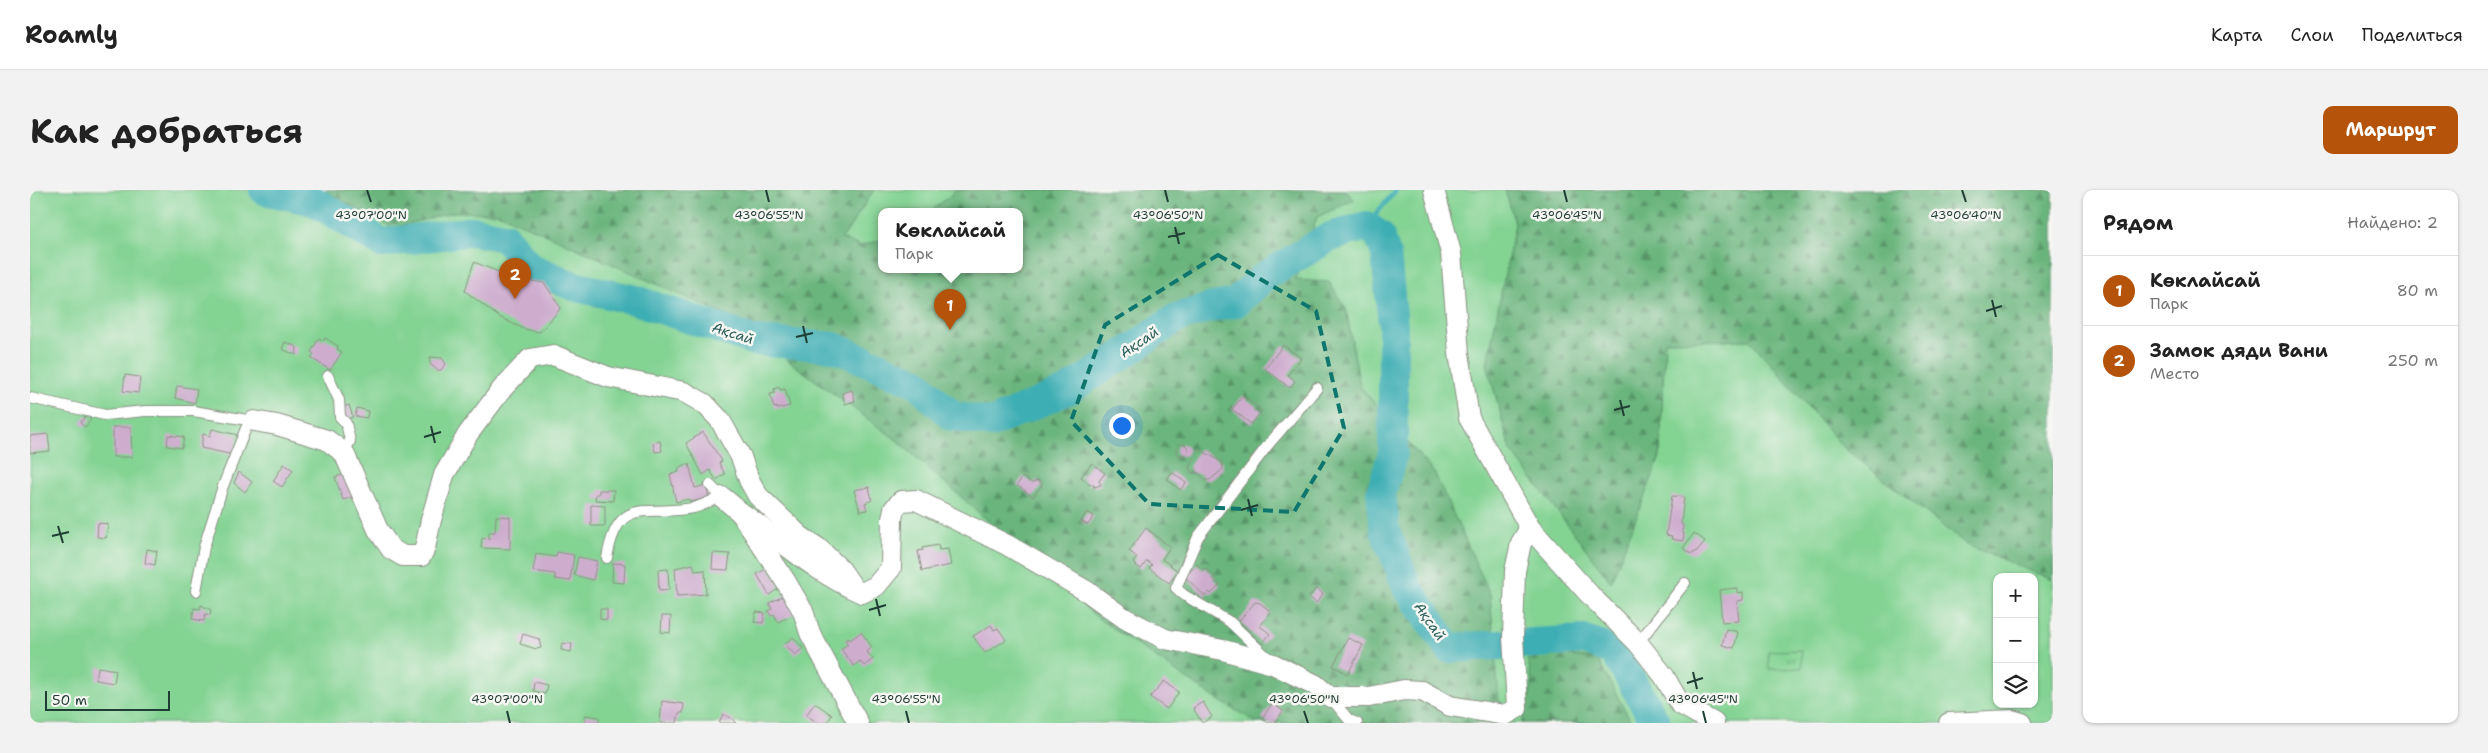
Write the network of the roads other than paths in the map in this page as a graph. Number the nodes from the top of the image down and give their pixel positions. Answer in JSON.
{"nodes":[{"id":1,"x":1434,"y":190,"type":"edge"},
{"id":2,"x":328,"y":376,"type":"dead end"},
{"id":3,"x":1317,"y":388,"type":"dead end"},
{"id":4,"x":30,"y":398,"type":"edge"},
{"id":5,"x":254,"y":421,"type":"junction"},
{"id":6,"x":344,"y":453,"type":"junction"},
{"id":7,"x":716,"y":491,"type":"joint"},
{"id":8,"x":740,"y":512,"type":"junction"},
{"id":9,"x":1530,"y":528,"type":"junction"},
{"id":10,"x":607,"y":558,"type":"dead end"},
{"id":11,"x":1685,"y":583,"type":"dead end"},
{"id":12,"x":854,"y":590,"type":"junction"},
{"id":13,"x":196,"y":591,"type":"dead end"},
{"id":14,"x":1638,"y":643,"type":"junction"},
{"id":15,"x":1273,"y":664,"type":"junction"},
{"id":16,"x":1330,"y":697,"type":"junction"},
{"id":17,"x":858,"y":723,"type":"edge"},
{"id":18,"x":1357,"y":723,"type":"edge"},
{"id":19,"x":1714,"y":723,"type":"edge"},
{"id":20,"x":1949,"y":723,"type":"edge"},
{"id":21,"x":2022,"y":723,"type":"edge"}],
"edges":[{"from":1,"to":9,"type":"street"},
{"from":2,"to":6,"type":"lane"},
{"from":3,"to":15,"type":"lane"},
{"from":4,"to":5,"type":"lane"},
{"from":5,"to":6,"type":"street"},
{"from":5,"to":13,"type":"lane"},
{"from":6,"to":12,"type":"street"},
{"from":7,"to":8,"type":"street"},
{"from":7,"to":10,"type":"lane"},
{"from":8,"to":12,"type":"street"},
{"from":8,"to":17,"type":"street"},
{"from":9,"to":14,"type":"street"},
{"from":9,"to":16,"type":"street"},
{"from":11,"to":14,"type":"lane"},
{"from":12,"to":15,"type":"street"},
{"from":14,"to":19,"type":"street"},
{"from":15,"to":16,"type":"street"},
{"from":16,"to":18,"type":"lane"},
{"from":20,"to":21,"type":"street"}]}
